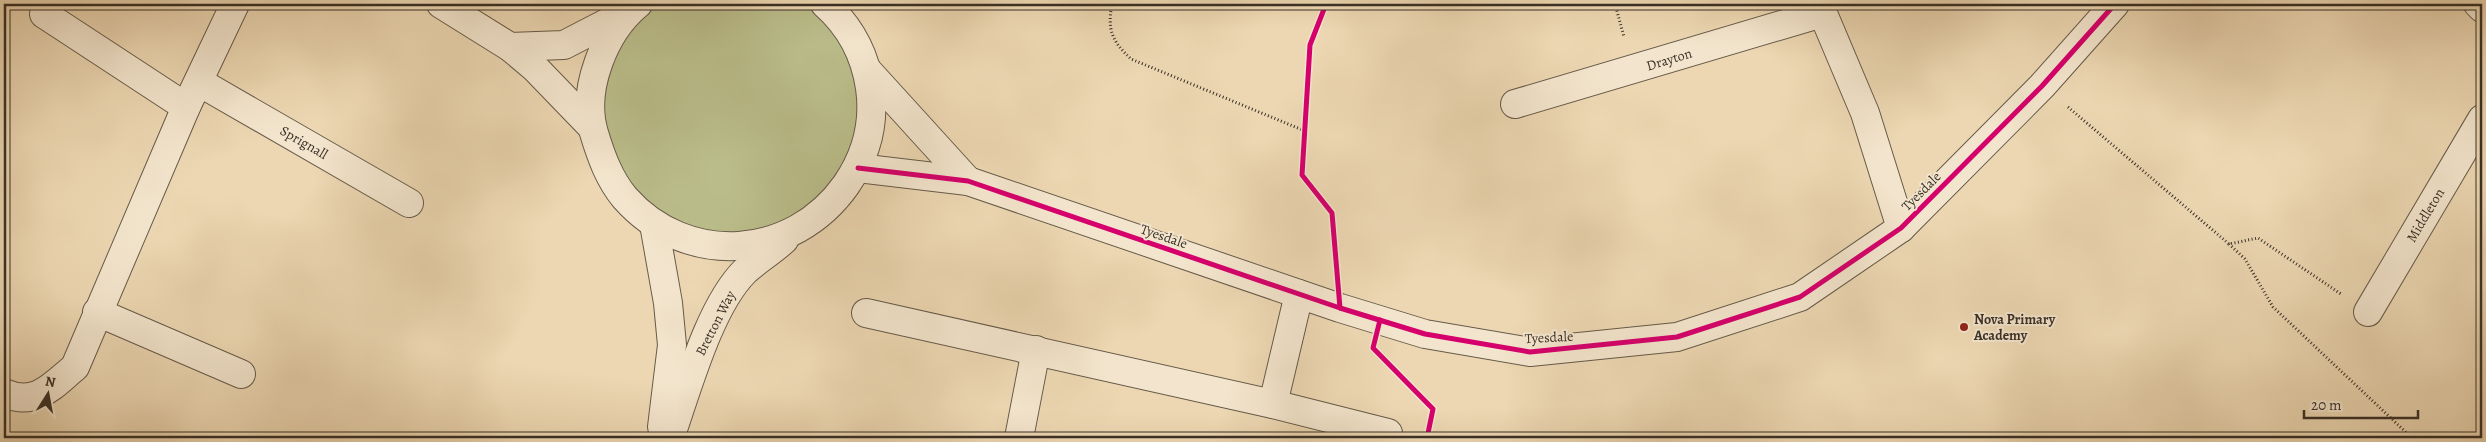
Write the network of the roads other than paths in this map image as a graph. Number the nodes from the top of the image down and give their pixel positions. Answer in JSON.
{"nodes":[{"id":1,"x":235,"y":4,"type":"edge"},
{"id":2,"x":441,"y":4,"type":"edge"},
{"id":3,"x":2114,"y":4,"type":"edge"},
{"id":4,"x":2478,"y":4,"type":"edge"},
{"id":5,"x":632,"y":8,"type":"edge"},
{"id":6,"x":834,"y":8,"type":"edge"},
{"id":7,"x":1821,"y":8,"type":"edge"},
{"id":8,"x":2482,"y":8,"type":"edge"},
{"id":9,"x":44,"y":14,"type":"dead end"},
{"id":10,"x":510,"y":46,"type":"junction"},
{"id":11,"x":867,"y":70,"type":"junction"},
{"id":12,"x":199,"y":82,"type":"junction"},
{"id":13,"x":1514,"y":104,"type":"dead end"},
{"id":14,"x":186,"y":108,"type":"junction"},
{"id":15,"x":2482,"y":119,"type":"edge"},
{"id":16,"x":592,"y":126,"type":"junction"},
{"id":17,"x":858,"y":168,"type":"junction"},
{"id":18,"x":968,"y":181,"type":"junction"},
{"id":19,"x":409,"y":203,"type":"dead end"},
{"id":20,"x":654,"y":224,"type":"junction"},
{"id":21,"x":1901,"y":228,"type":"junction"},
{"id":22,"x":796,"y":232,"type":"junction"},
{"id":23,"x":1299,"y":294,"type":"junction"},
{"id":24,"x":97,"y":312,"type":"junction"},
{"id":25,"x":2368,"y":312,"type":"road end"},
{"id":26,"x":866,"y":313,"type":"dead end"},
{"id":27,"x":1036,"y":350,"type":"junction"},
{"id":28,"x":241,"y":374,"type":"dead end"},
{"id":29,"x":4,"y":393,"type":"edge"},
{"id":30,"x":1273,"y":404,"type":"junction"},
{"id":31,"x":1388,"y":433,"type":"dead end"},
{"id":32,"x":660,"y":438,"type":"edge"},
{"id":33,"x":670,"y":438,"type":"edge"},
{"id":34,"x":1019,"y":438,"type":"edge"}],
"edges":[{"from":1,"to":12,"type":"street"},
{"from":2,"to":10,"type":"street"},
{"from":3,"to":21,"type":"street","name":"Tyesdale"},
{"from":4,"to":8,"type":"street"},
{"from":5,"to":10,"type":"street"},
{"from":5,"to":16,"type":"street"},
{"from":6,"to":11,"type":"street"},
{"from":7,"to":13,"type":"street","name":"Drayton"},
{"from":7,"to":21,"type":"street","name":"Drayton"},
{"from":9,"to":14,"type":"street"},
{"from":10,"to":16,"type":"street"},
{"from":11,"to":17,"type":"street","name":"Bretton Way"},
{"from":11,"to":18,"type":"street","name":"Tyesdale"},
{"from":12,"to":14,"type":"street"},
{"from":12,"to":19,"type":"street","name":"Sprignall"},
{"from":14,"to":24,"type":"street"},
{"from":15,"to":25,"type":"street","name":"Middleton"},
{"from":16,"to":20,"type":"street"},
{"from":17,"to":18,"type":"street","name":"Tyesdale"},
{"from":17,"to":22,"type":"street","name":"Bretton Way"},
{"from":18,"to":23,"type":"street","name":"Tyesdale"},
{"from":20,"to":22,"type":"street"},
{"from":20,"to":32,"type":"street","name":"Bretton Way"},
{"from":21,"to":23,"type":"street","name":"Tyesdale"},
{"from":22,"to":33,"type":"street","name":"Bretton Way"},
{"from":23,"to":30,"type":"street"},
{"from":24,"to":28,"type":"street"},
{"from":24,"to":29,"type":"street"},
{"from":26,"to":27,"type":"street"},
{"from":27,"to":30,"type":"street"},
{"from":27,"to":34,"type":"street"},
{"from":30,"to":31,"type":"street"}]}
